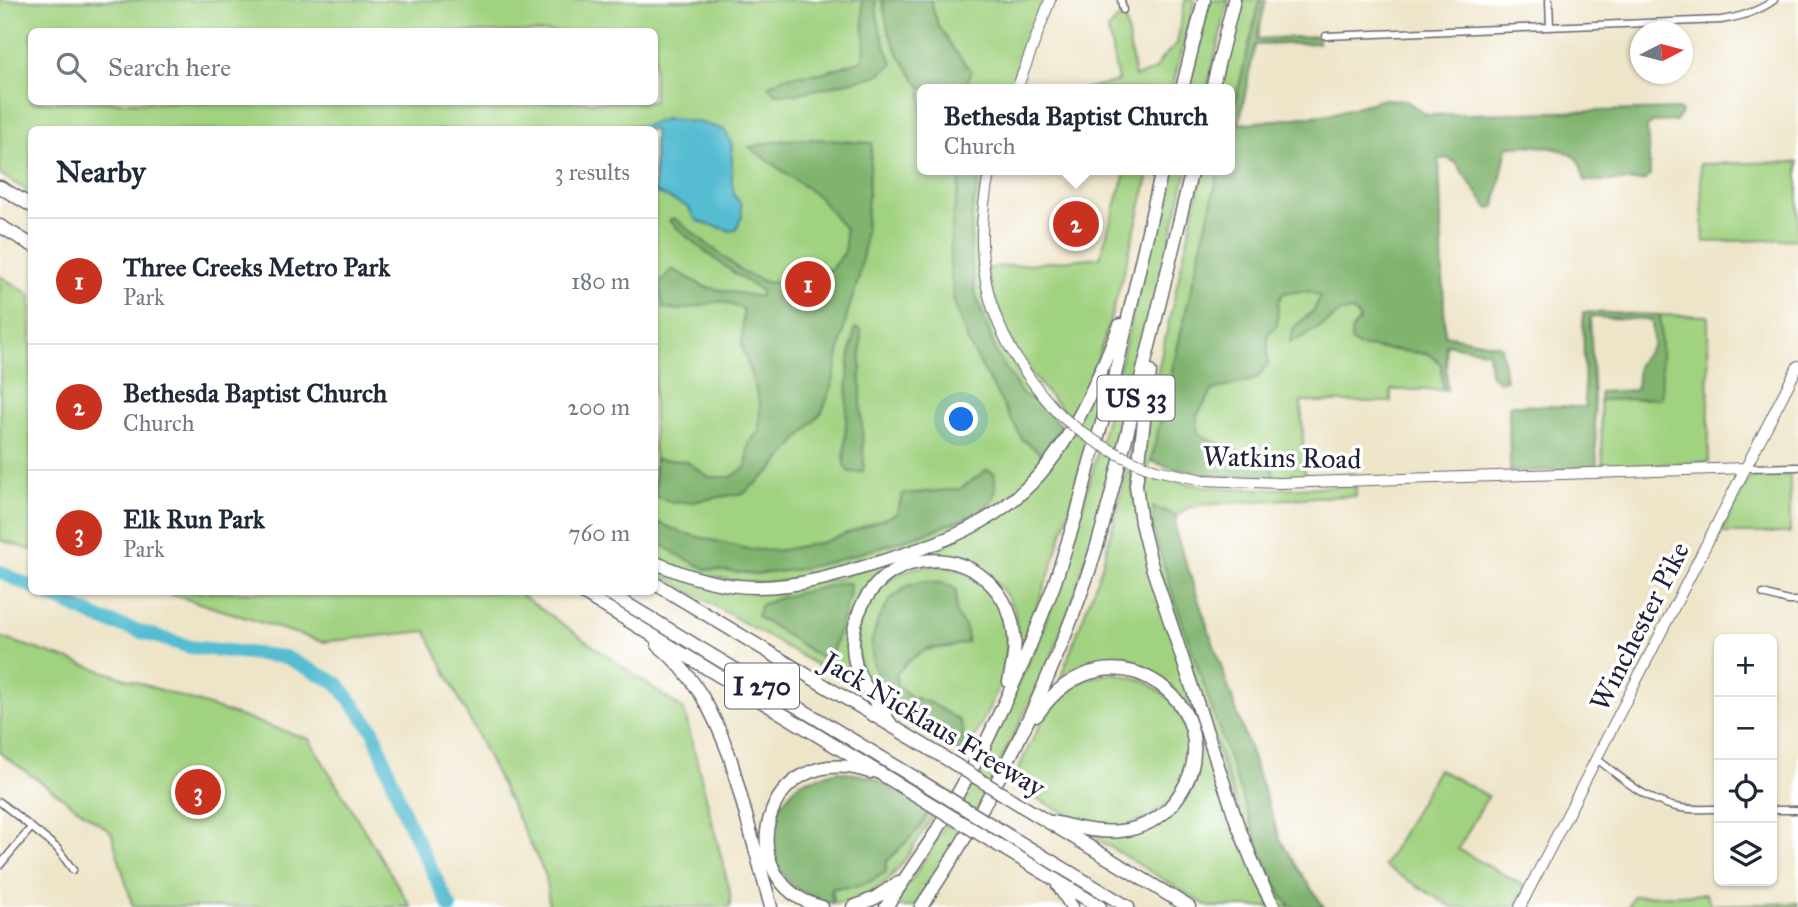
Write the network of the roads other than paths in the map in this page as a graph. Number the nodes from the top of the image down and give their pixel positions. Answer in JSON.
{"nodes":[{"id":1,"x":1050,"y":0,"type":"edge"},
{"id":2,"x":1121,"y":0,"type":"edge"},
{"id":3,"x":1204,"y":0,"type":"edge"},
{"id":4,"x":1234,"y":0,"type":"edge"},
{"id":5,"x":1549,"y":0,"type":"edge"},
{"id":6,"x":1774,"y":0,"type":"edge"},
{"id":7,"x":1123,"y":10,"type":"dead end"},
{"id":8,"x":1550,"y":27,"type":"junction"},
{"id":9,"x":1326,"y":36,"type":"dead end"},
{"id":10,"x":1019,"y":84,"type":"edge"},
{"id":11,"x":1183,"y":84,"type":"edge"},
{"id":12,"x":1213,"y":84,"type":"edge"},
{"id":13,"x":989,"y":175,"type":"edge"},
{"id":14,"x":1161,"y":175,"type":"edge"},
{"id":15,"x":1191,"y":175,"type":"edge"},
{"id":16,"x":0,"y":187,"type":"edge"},
{"id":17,"x":28,"y":204,"type":"edge"},
{"id":18,"x":0,"y":226,"type":"edge"},
{"id":19,"x":28,"y":243,"type":"edge"},
{"id":20,"x":1167,"y":268,"type":"junction"},
{"id":21,"x":1132,"y":300,"type":"junction"},
{"id":22,"x":1798,"y":366,"type":"edge"},
{"id":23,"x":1798,"y":467,"type":"edge"},
{"id":24,"x":1746,"y":468,"type":"junction"},
{"id":25,"x":658,"y":564,"type":"edge"},
{"id":26,"x":658,"y":585,"type":"edge"},
{"id":27,"x":1763,"y":594,"type":"dead end"},
{"id":28,"x":585,"y":595,"type":"edge"},
{"id":29,"x":612,"y":595,"type":"edge"},
{"id":30,"x":1798,"y":601,"type":"edge"},
{"id":31,"x":604,"y":606,"type":"junction"},
{"id":32,"x":1005,"y":704,"type":"junction"},
{"id":33,"x":892,"y":726,"type":"junction"},
{"id":34,"x":1012,"y":754,"type":"junction"},
{"id":35,"x":1597,"y":758,"type":"junction"},
{"id":36,"x":895,"y":781,"type":"junction"},
{"id":37,"x":0,"y":802,"type":"edge"},
{"id":38,"x":1714,"y":809,"type":"edge"},
{"id":39,"x":1777,"y":810,"type":"edge"},
{"id":40,"x":1798,"y":810,"type":"edge"},
{"id":41,"x":1046,"y":821,"type":"junction"},
{"id":42,"x":31,"y":828,"type":"junction"},
{"id":43,"x":0,"y":865,"type":"edge"},
{"id":44,"x":73,"y":870,"type":"dead end"},
{"id":45,"x":910,"y":873,"type":"junction"},
{"id":46,"x":940,"y":879,"type":"junction"},
{"id":47,"x":1053,"y":879,"type":"junction"},
{"id":48,"x":771,"y":907,"type":"edge"},
{"id":49,"x":822,"y":907,"type":"edge"},
{"id":50,"x":853,"y":907,"type":"edge"},
{"id":51,"x":886,"y":907,"type":"edge"},
{"id":52,"x":921,"y":907,"type":"edge"},
{"id":53,"x":930,"y":907,"type":"edge"},
{"id":54,"x":1072,"y":907,"type":"edge"},
{"id":55,"x":1100,"y":907,"type":"edge"},
{"id":56,"x":1128,"y":907,"type":"edge"},
{"id":57,"x":1189,"y":907,"type":"edge"},
{"id":58,"x":1274,"y":907,"type":"edge"},
{"id":59,"x":1520,"y":907,"type":"edge"}],
"edges":[{"from":1,"to":10,"type":"street"},
{"from":2,"to":7,"type":"street"},
{"from":3,"to":11,"type":"highway"},
{"from":4,"to":12,"type":"highway"},
{"from":5,"to":8,"type":"street"},
{"from":6,"to":8,"type":"street"},
{"from":8,"to":9,"type":"street"},
{"from":13,"to":24,"type":"street","name":"Watkins Road","bridge":true},
{"from":14,"to":21,"type":"highway","number":"US 33"},
{"from":15,"to":20,"type":"highway","number":"US 33"},
{"from":16,"to":17,"type":"highway"},
{"from":18,"to":19,"type":"highway"},
{"from":20,"to":34,"type":"highway","number":"US 33"},
{"from":20,"to":58,"type":"highway"},
{"from":21,"to":25,"type":"highway"},
{"from":21,"to":32,"type":"highway","number":"US 33"},
{"from":22,"to":24,"type":"street","name":"Winchester Pike"},
{"from":23,"to":24,"type":"street"},
{"from":24,"to":35,"type":"street","name":"Winchester Pike"},
{"from":26,"to":33,"type":"highway","name":"Jack Nicklaus Freeway","number":"I 270"},
{"from":27,"to":30,"type":"street"},
{"from":28,"to":31,"type":"highway"},
{"from":29,"to":56,"type":"highway","name":"Jack Nicklaus Freeway","number":"I 270","bridge":true},
{"from":31,"to":36,"type":"highway"},
{"from":31,"to":48,"type":"highway"},
{"from":32,"to":33,"type":"highway"},
{"from":32,"to":45,"type":"highway","number":"US 33"},
{"from":33,"to":41,"type":"highway","name":"Jack Nicklaus Freeway","number":"I 270","bridge":true},
{"from":34,"to":41,"type":"highway"},
{"from":34,"to":46,"type":"highway","number":"US 33"},
{"from":35,"to":38,"type":"street"},
{"from":35,"to":59,"type":"street","name":"Winchester Pike"},
{"from":36,"to":47,"type":"highway","bridge":true},
{"from":36,"to":49,"type":"highway"},
{"from":37,"to":42,"type":"street"},
{"from":39,"to":40,"type":"street"},
{"from":41,"to":57,"type":"highway","name":"Jack Nicklaus Freeway","number":"I 270"},
{"from":42,"to":43,"type":"street"},
{"from":42,"to":44,"type":"street"},
{"from":45,"to":50,"type":"highway"},
{"from":45,"to":51,"type":"highway","number":"US 33"},
{"from":46,"to":52,"type":"highway","number":"US 33"},
{"from":46,"to":53,"type":"highway"},
{"from":47,"to":54,"type":"highway"},
{"from":47,"to":55,"type":"highway"}]}
